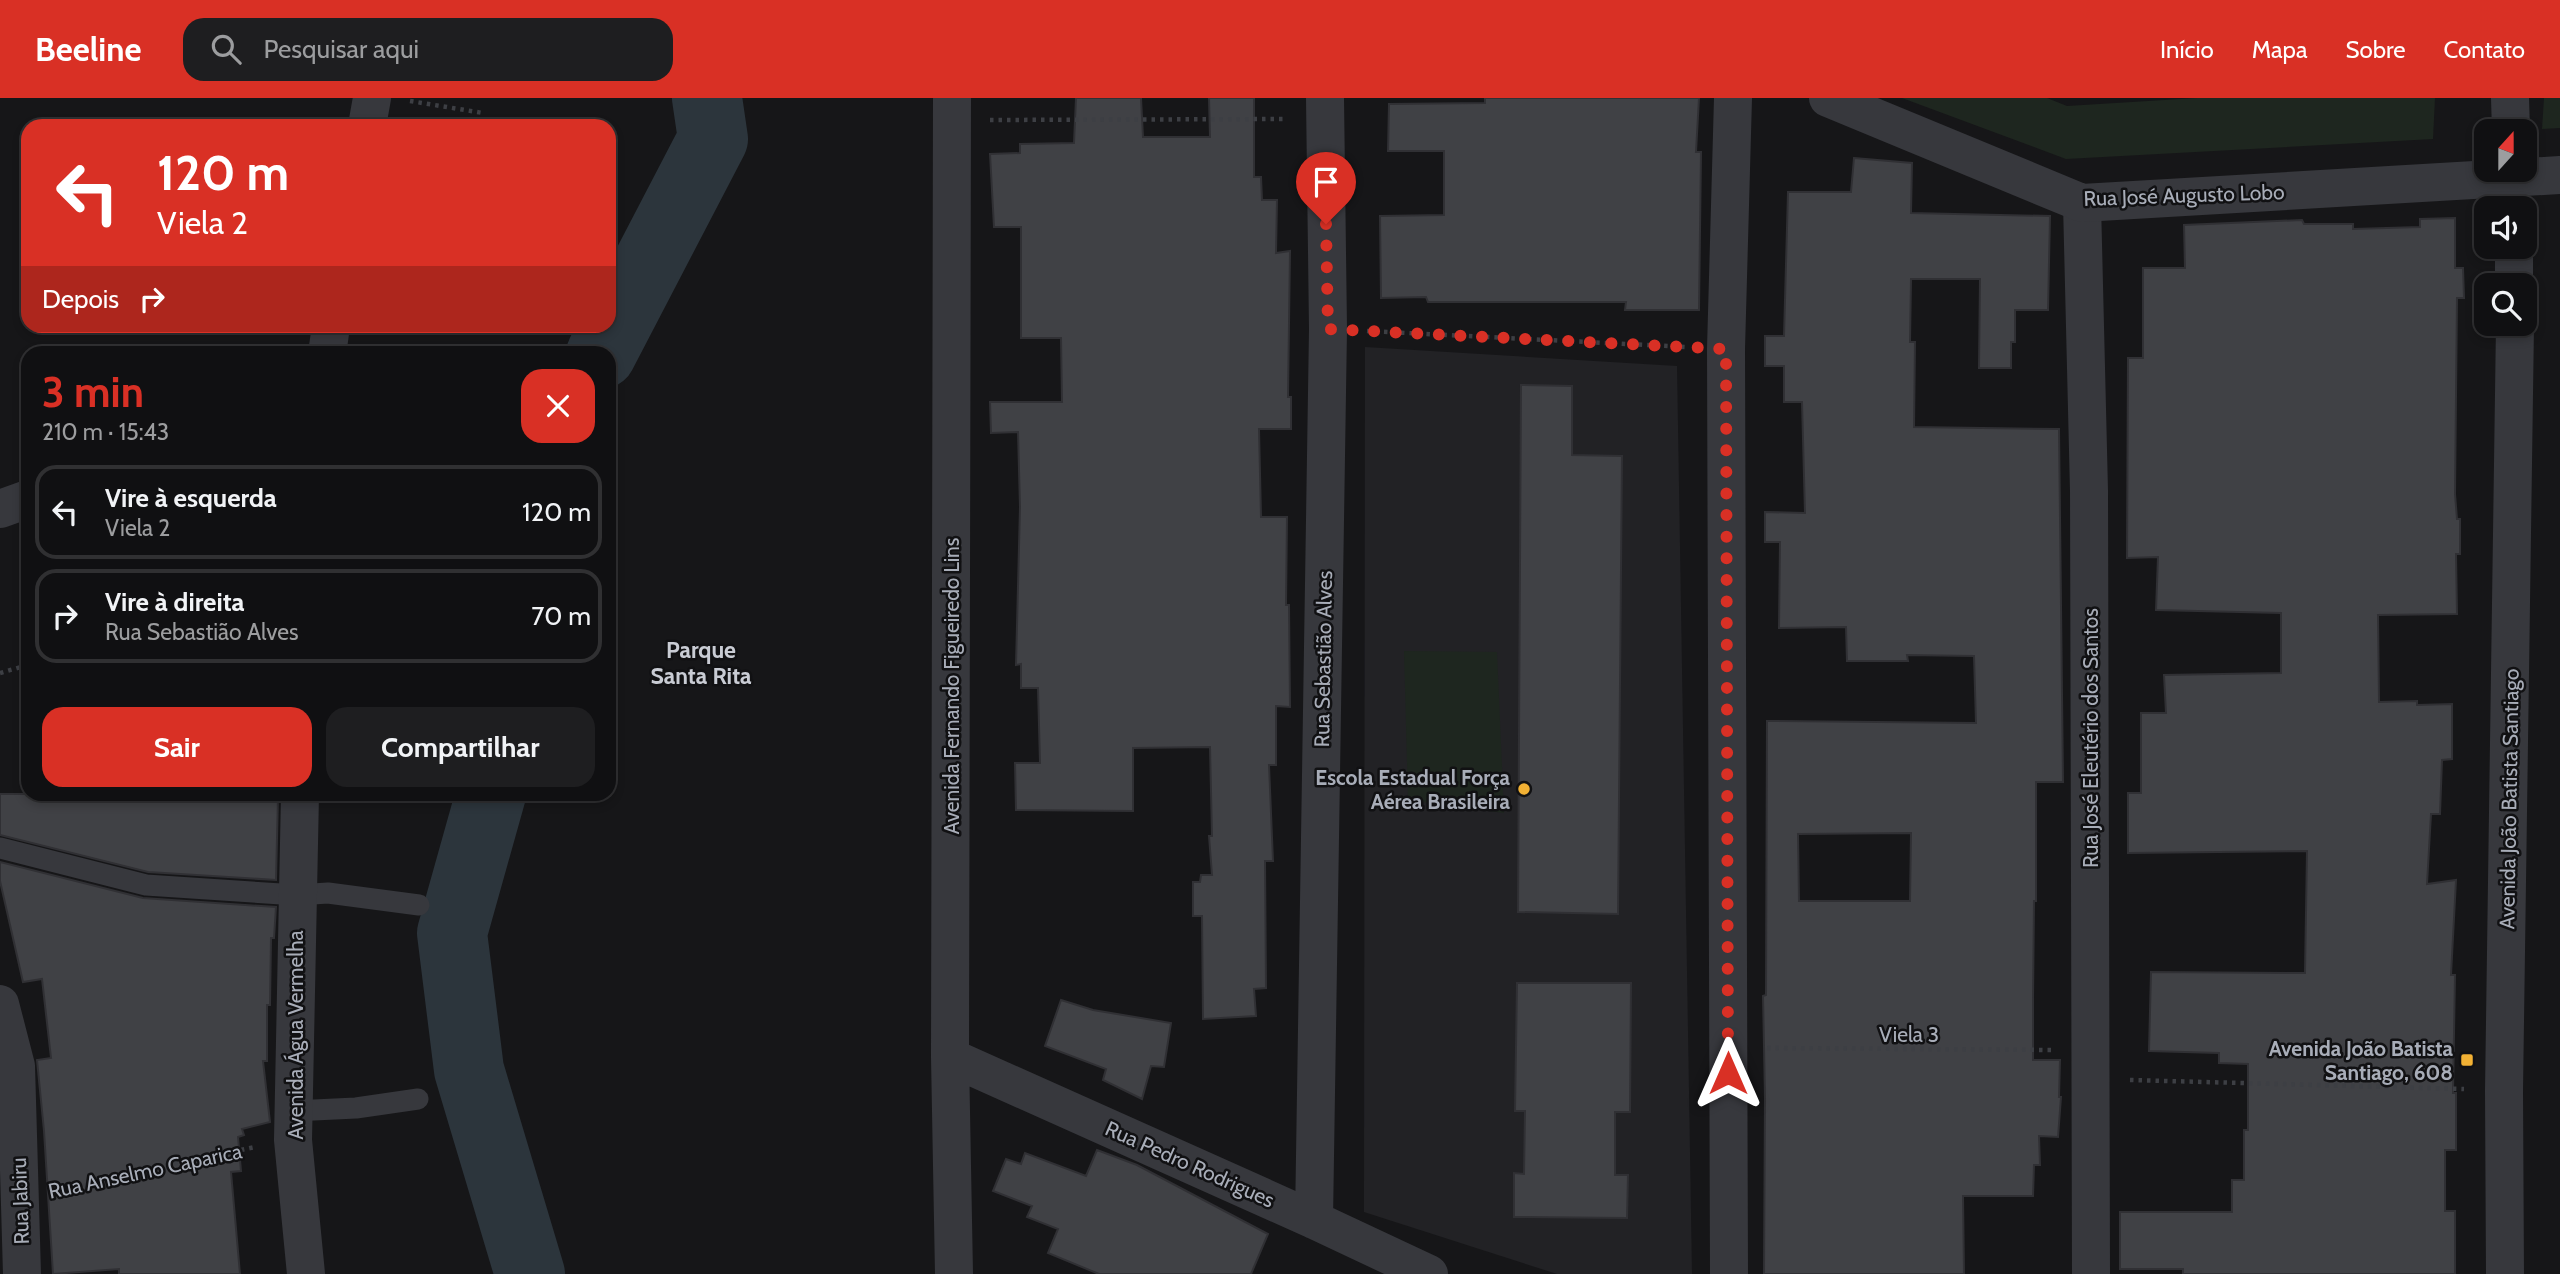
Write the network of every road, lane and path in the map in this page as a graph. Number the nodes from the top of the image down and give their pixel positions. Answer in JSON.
{"nodes":[{"id":1,"x":1733,"y":98,"type":"edge"},
{"id":2,"x":1828,"y":98,"type":"edge"},
{"id":3,"x":2510,"y":98,"type":"edge"},
{"id":4,"x":389,"y":99,"type":"edge"},
{"id":5,"x":1324,"y":108,"type":"edge"},
{"id":6,"x":952,"y":109,"type":"edge"},
{"id":7,"x":483,"y":113,"type":"dead end"},
{"id":8,"x":373,"y":119,"type":"edge"},
{"id":9,"x":2511,"y":119,"type":"edge"},
{"id":10,"x":2560,"y":175,"type":"edge"},
{"id":11,"x":2513,"y":186,"type":"edge"},
{"id":12,"x":2082,"y":203,"type":"junction"},
{"id":13,"x":1328,"y":329,"type":"junction"},
{"id":14,"x":2515,"y":336,"type":"edge"},
{"id":15,"x":1726,"y":349,"type":"junction"},
{"id":16,"x":21,"y":502,"type":"edge"},
{"id":17,"x":0,"y":509,"type":"edge"},
{"id":18,"x":21,"y":667,"type":"edge"},
{"id":19,"x":0,"y":673,"type":"edge"},
{"id":20,"x":300,"y":801,"type":"edge"},
{"id":21,"x":0,"y":848,"type":"edge"},
{"id":22,"x":296,"y":895,"type":"junction"},
{"id":23,"x":419,"y":905,"type":"dead end"},
{"id":24,"x":0,"y":1004,"type":"edge"},
{"id":25,"x":1728,"y":1048,"type":"junction"},
{"id":26,"x":950,"y":1057,"type":"junction"},
{"id":27,"x":2090,"y":1065,"type":"junction"},
{"id":28,"x":2504,"y":1091,"type":"junction"},
{"id":29,"x":418,"y":1099,"type":"dead end"},
{"id":30,"x":293,"y":1125,"type":"junction"},
{"id":31,"x":10,"y":1191,"type":"edge"},
{"id":32,"x":1314,"y":1220,"type":"junction"},
{"id":33,"x":22,"y":1274,"type":"edge"},
{"id":34,"x":306,"y":1274,"type":"edge"},
{"id":35,"x":954,"y":1274,"type":"edge"},
{"id":36,"x":1429,"y":1274,"type":"edge"},
{"id":37,"x":1729,"y":1274,"type":"edge"},
{"id":38,"x":2091,"y":1274,"type":"edge"},
{"id":39,"x":2505,"y":1274,"type":"edge"}],
"edges":[{"from":1,"to":15,"type":"street"},
{"from":2,"to":12,"type":"street","name":"Rua José Augusto Lobo"},
{"from":3,"to":9,"type":"street"},
{"from":4,"to":7,"type":"path"},
{"from":4,"to":8,"type":"street"},
{"from":5,"to":6,"type":"path"},
{"from":5,"to":13,"type":"street","name":"Rua Sebastião Alves"},
{"from":6,"to":26,"type":"street","name":"Avenida Fernando Figueiredo Lins"},
{"from":10,"to":11,"type":"street","name":"Rua José Augusto Lobo"},
{"from":11,"to":12,"type":"street","name":"Rua José Augusto Lobo"},
{"from":12,"to":27,"type":"street","name":"Rua José Eleutério dos Santos"},
{"from":13,"to":15,"type":"path"},
{"from":13,"to":32,"type":"street","name":"Rua Sebastião Alves"},
{"from":14,"to":28,"type":"street","name":"Avenida João Batista Santiago"},
{"from":15,"to":25,"type":"street"},
{"from":16,"to":17,"type":"street"},
{"from":18,"to":19,"type":"path"},
{"from":20,"to":22,"type":"street","name":"Avenida Água Vermelha"},
{"from":21,"to":22,"type":"lane"},
{"from":22,"to":23,"type":"lane"},
{"from":22,"to":30,"type":"street","name":"Avenida Água Vermelha"},
{"from":24,"to":31,"type":"street","name":"Rua Jabiru"},
{"from":25,"to":27,"type":"path","name":"Viela 3"},
{"from":25,"to":37,"type":"street"},
{"from":26,"to":32,"type":"street","name":"Rua Pedro Rodrigues"},
{"from":26,"to":35,"type":"street","name":"Avenida Fernando Figueiredo Lins"},
{"from":27,"to":28,"type":"path","name":"Viela 3"},
{"from":27,"to":38,"type":"street","name":"Rua José Eleutério dos Santos"},
{"from":28,"to":39,"type":"street","name":"Avenida João Batista Santiago"},
{"from":29,"to":30,"type":"lane"},
{"from":30,"to":31,"type":"path","name":"Rua Anselmo Caparica"},
{"from":30,"to":34,"type":"street","name":"Avenida Água Vermelha"},
{"from":31,"to":33,"type":"street","name":"Rua Jabiru"},
{"from":32,"to":36,"type":"street","name":"Rua Pedro Rodrigues"}]}
